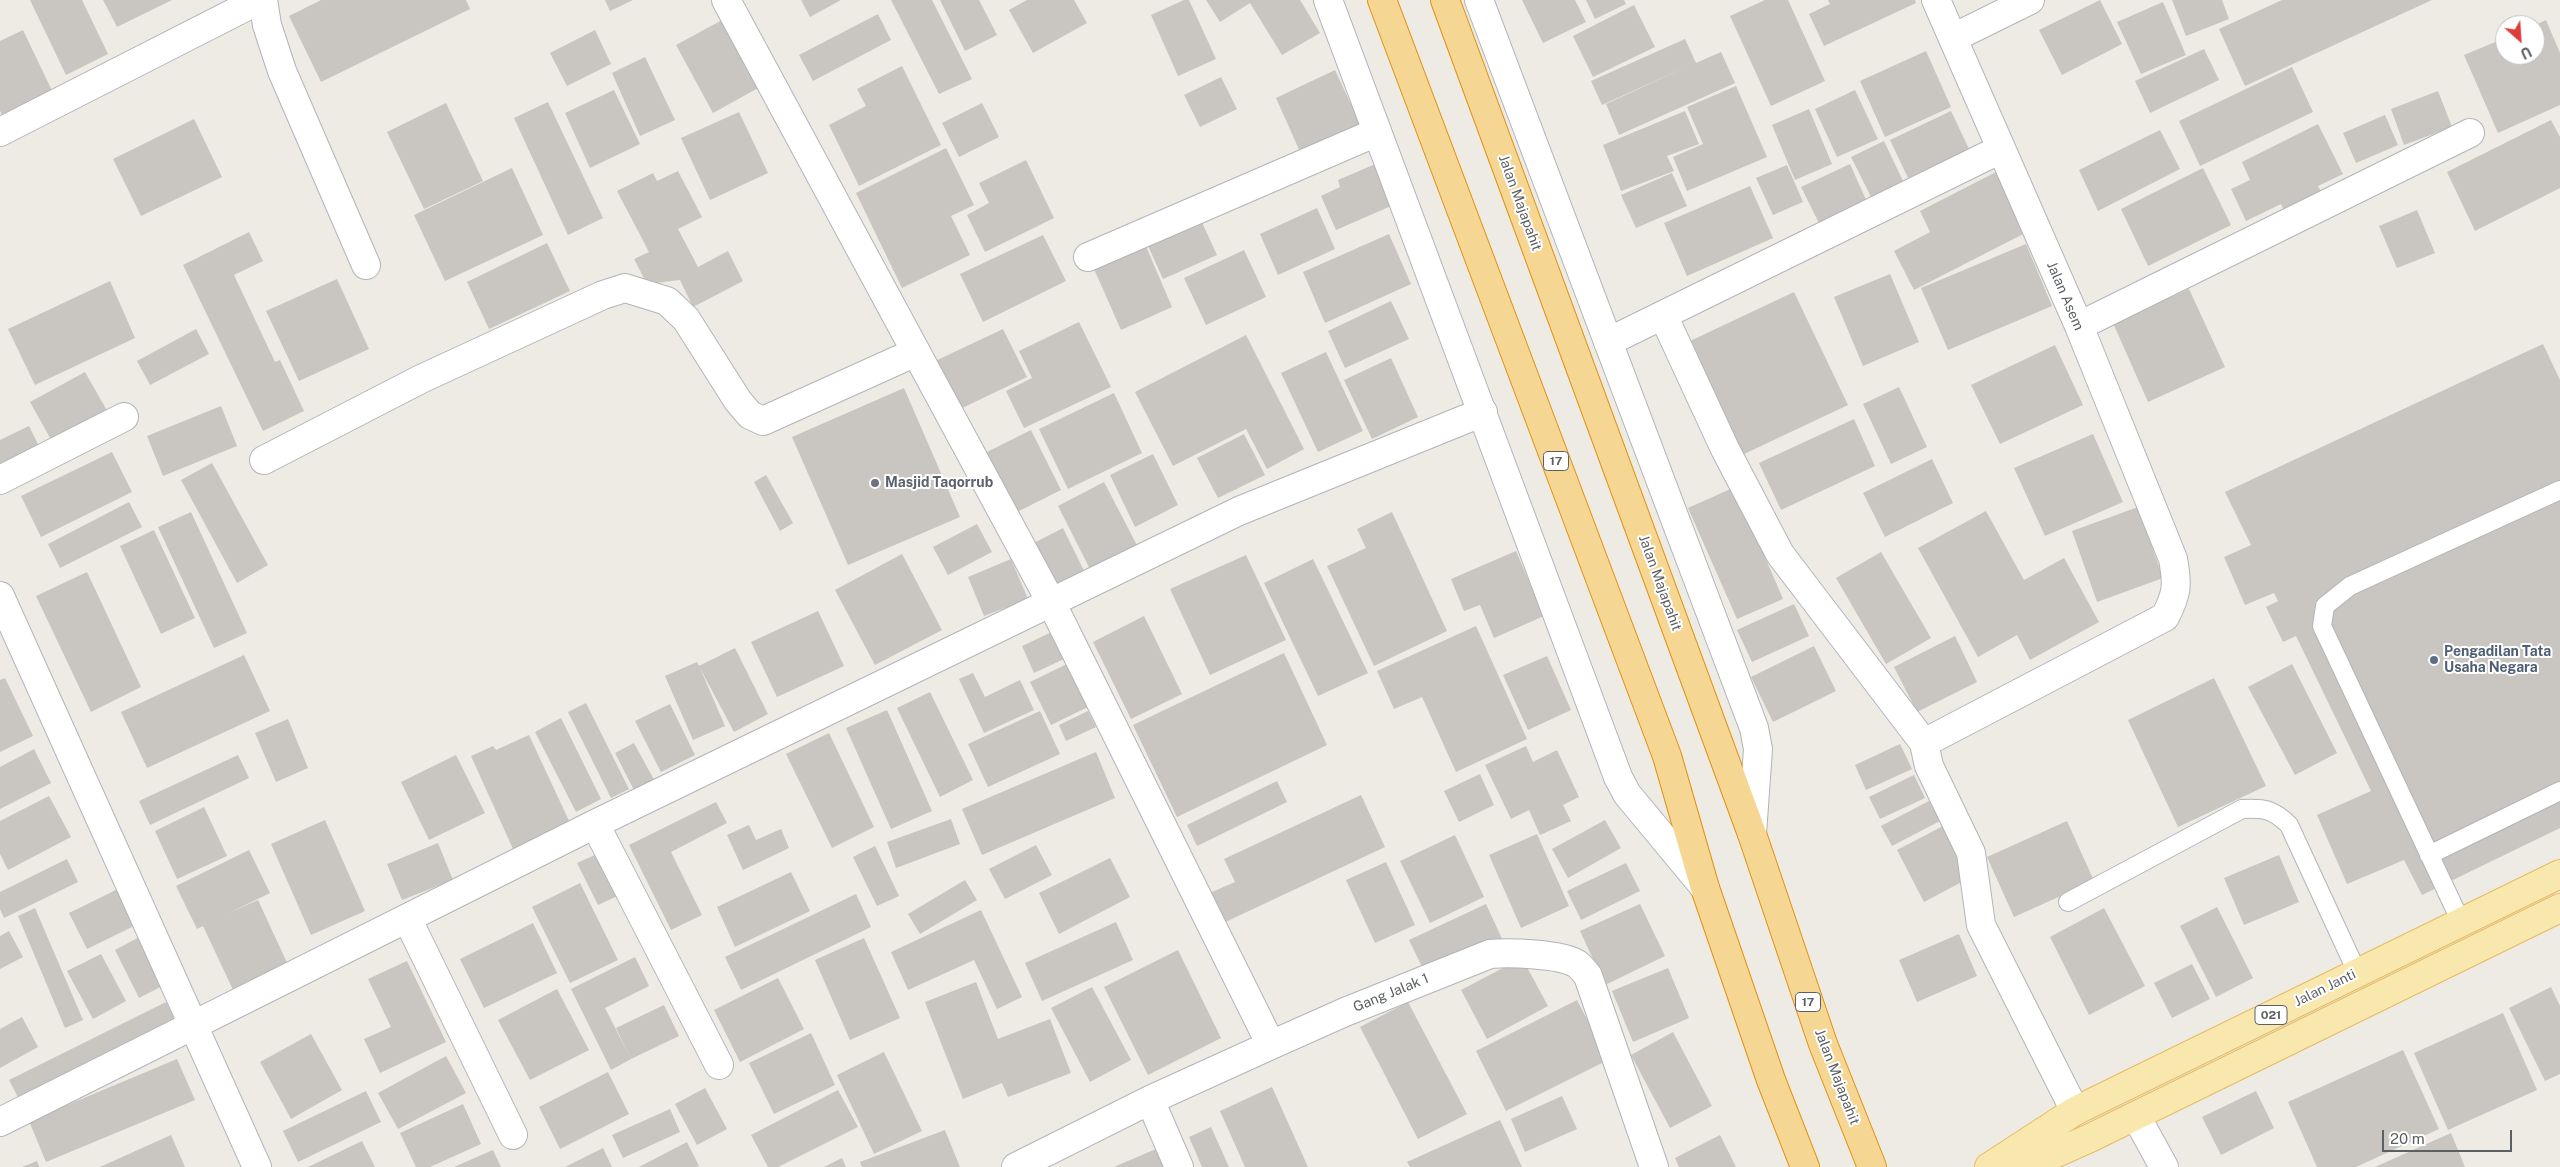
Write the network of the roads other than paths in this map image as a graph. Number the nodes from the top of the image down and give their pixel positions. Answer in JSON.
{"nodes":[{"id":1,"x":259,"y":0,"type":"edge"},
{"id":2,"x":264,"y":0,"type":"edge"},
{"id":3,"x":726,"y":0,"type":"edge"},
{"id":4,"x":1328,"y":0,"type":"edge"},
{"id":5,"x":1382,"y":0,"type":"edge"},
{"id":6,"x":1444,"y":0,"type":"edge"},
{"id":7,"x":1479,"y":0,"type":"edge"},
{"id":8,"x":1936,"y":0,"type":"edge"},
{"id":9,"x":2030,"y":0,"type":"edge"},
{"id":10,"x":1953,"y":38,"type":"junction"},
{"id":11,"x":0,"y":132,"type":"edge"},
{"id":12,"x":1377,"y":132,"type":"junction"},
{"id":13,"x":2470,"y":134,"type":"dead end"},
{"id":14,"x":2001,"y":149,"type":"junction"},
{"id":15,"x":1088,"y":257,"type":"dead end"},
{"id":16,"x":366,"y":265,"type":"dead end"},
{"id":17,"x":1663,"y":315,"type":"junction"},
{"id":18,"x":2079,"y":326,"type":"junction"},
{"id":19,"x":1608,"y":342,"type":"junction"},
{"id":20,"x":916,"y":352,"type":"junction"},
{"id":21,"x":1484,"y":412,"type":"junction"},
{"id":22,"x":124,"y":417,"type":"dead end"},
{"id":23,"x":264,"y":460,"type":"dead end"},
{"id":24,"x":0,"y":480,"type":"edge"},
{"id":25,"x":2560,"y":490,"type":"edge"},
{"id":26,"x":0,"y":596,"type":"edge"},
{"id":27,"x":1051,"y":602,"type":"junction"},
{"id":28,"x":1924,"y":743,"type":"junction"},
{"id":29,"x":2560,"y":791,"type":"edge"},
{"id":30,"x":595,"y":824,"type":"junction"},
{"id":31,"x":1752,"y":834,"type":"junction"},
{"id":32,"x":2429,"y":855,"type":"junction"},
{"id":33,"x":2560,"y":874,"type":"edge"},
{"id":34,"x":1705,"y":888,"type":"junction"},
{"id":35,"x":2068,"y":902,"type":"dead end"},
{"id":36,"x":2560,"y":908,"type":"edge"},
{"id":37,"x":407,"y":918,"type":"junction"},
{"id":38,"x":2460,"y":922,"type":"junction"},
{"id":39,"x":2357,"y":972,"type":"junction"},
{"id":40,"x":196,"y":1026,"type":"junction"},
{"id":41,"x":1271,"y":1045,"type":"junction"},
{"id":42,"x":719,"y":1065,"type":"dead end"},
{"id":43,"x":1150,"y":1100,"type":"junction"},
{"id":44,"x":2075,"y":1111,"type":"junction"},
{"id":45,"x":2136,"y":1116,"type":"junction"},
{"id":46,"x":0,"y":1122,"type":"edge"},
{"id":47,"x":513,"y":1134,"type":"dead end"},
{"id":48,"x":257,"y":1167,"type":"edge"},
{"id":49,"x":1016,"y":1167,"type":"edge"},
{"id":50,"x":1179,"y":1167,"type":"edge"},
{"id":51,"x":1654,"y":1167,"type":"edge"},
{"id":52,"x":1805,"y":1167,"type":"edge"},
{"id":53,"x":1872,"y":1167,"type":"edge"},
{"id":54,"x":1989,"y":1167,"type":"edge"},
{"id":55,"x":2024,"y":1167,"type":"edge"},
{"id":56,"x":2164,"y":1167,"type":"edge"}],
"edges":[{"from":1,"to":11,"type":"street"},
{"from":2,"to":16,"type":"street"},
{"from":3,"to":20,"type":"street"},
{"from":4,"to":12,"type":"street"},
{"from":5,"to":34,"type":"highway","number":"17"},
{"from":6,"to":31,"type":"highway","name":"Jalan Majapahit","number":"17"},
{"from":7,"to":19,"type":"street"},
{"from":8,"to":10,"type":"street","name":"Jalan Asem"},
{"from":9,"to":10,"type":"street"},
{"from":10,"to":14,"type":"street","name":"Jalan Asem"},
{"from":12,"to":15,"type":"street"},
{"from":12,"to":21,"type":"street"},
{"from":13,"to":18,"type":"street"},
{"from":14,"to":17,"type":"street"},
{"from":14,"to":18,"type":"street","name":"Jalan Asem"},
{"from":17,"to":19,"type":"street"},
{"from":17,"to":28,"type":"street"},
{"from":18,"to":28,"type":"street","name":"Jalan Asem"},
{"from":19,"to":31,"type":"street"},
{"from":20,"to":23,"type":"street"},
{"from":20,"to":27,"type":"street"},
{"from":21,"to":27,"type":"street"},
{"from":21,"to":34,"type":"street"},
{"from":22,"to":24,"type":"street"},
{"from":25,"to":32,"type":"lane"},
{"from":26,"to":40,"type":"street"},
{"from":27,"to":30,"type":"street"},
{"from":27,"to":41,"type":"street"},
{"from":28,"to":44,"type":"street"},
{"from":29,"to":32,"type":"lane"},
{"from":30,"to":37,"type":"street"},
{"from":30,"to":42,"type":"street"},
{"from":31,"to":53,"type":"highway","name":"Jalan Majapahit","number":"17"},
{"from":32,"to":38,"type":"lane"},
{"from":33,"to":38,"type":"main road","name":"Jalan Janti","number":"021"},
{"from":34,"to":52,"type":"highway","number":"17"},
{"from":35,"to":39,"type":"lane"},
{"from":36,"to":45,"type":"main road","number":"021"},
{"from":37,"to":40,"type":"street"},
{"from":37,"to":47,"type":"street"},
{"from":38,"to":39,"type":"main road","name":"Jalan Janti","number":"021"},
{"from":39,"to":44,"type":"main road","name":"Jalan Janti","number":"021"},
{"from":40,"to":46,"type":"street"},
{"from":40,"to":48,"type":"street"},
{"from":41,"to":43,"type":"street","name":"Gang Jalak 1"},
{"from":41,"to":51,"type":"street","name":"Gang Jalak 1"},
{"from":43,"to":49,"type":"street","name":"Gang Jalak 1"},
{"from":43,"to":50,"type":"street"},
{"from":44,"to":54,"type":"main road","name":"Jalan Janti","number":"021"},
{"from":45,"to":55,"type":"main road","number":"021"},
{"from":45,"to":56,"type":"street"}]}
